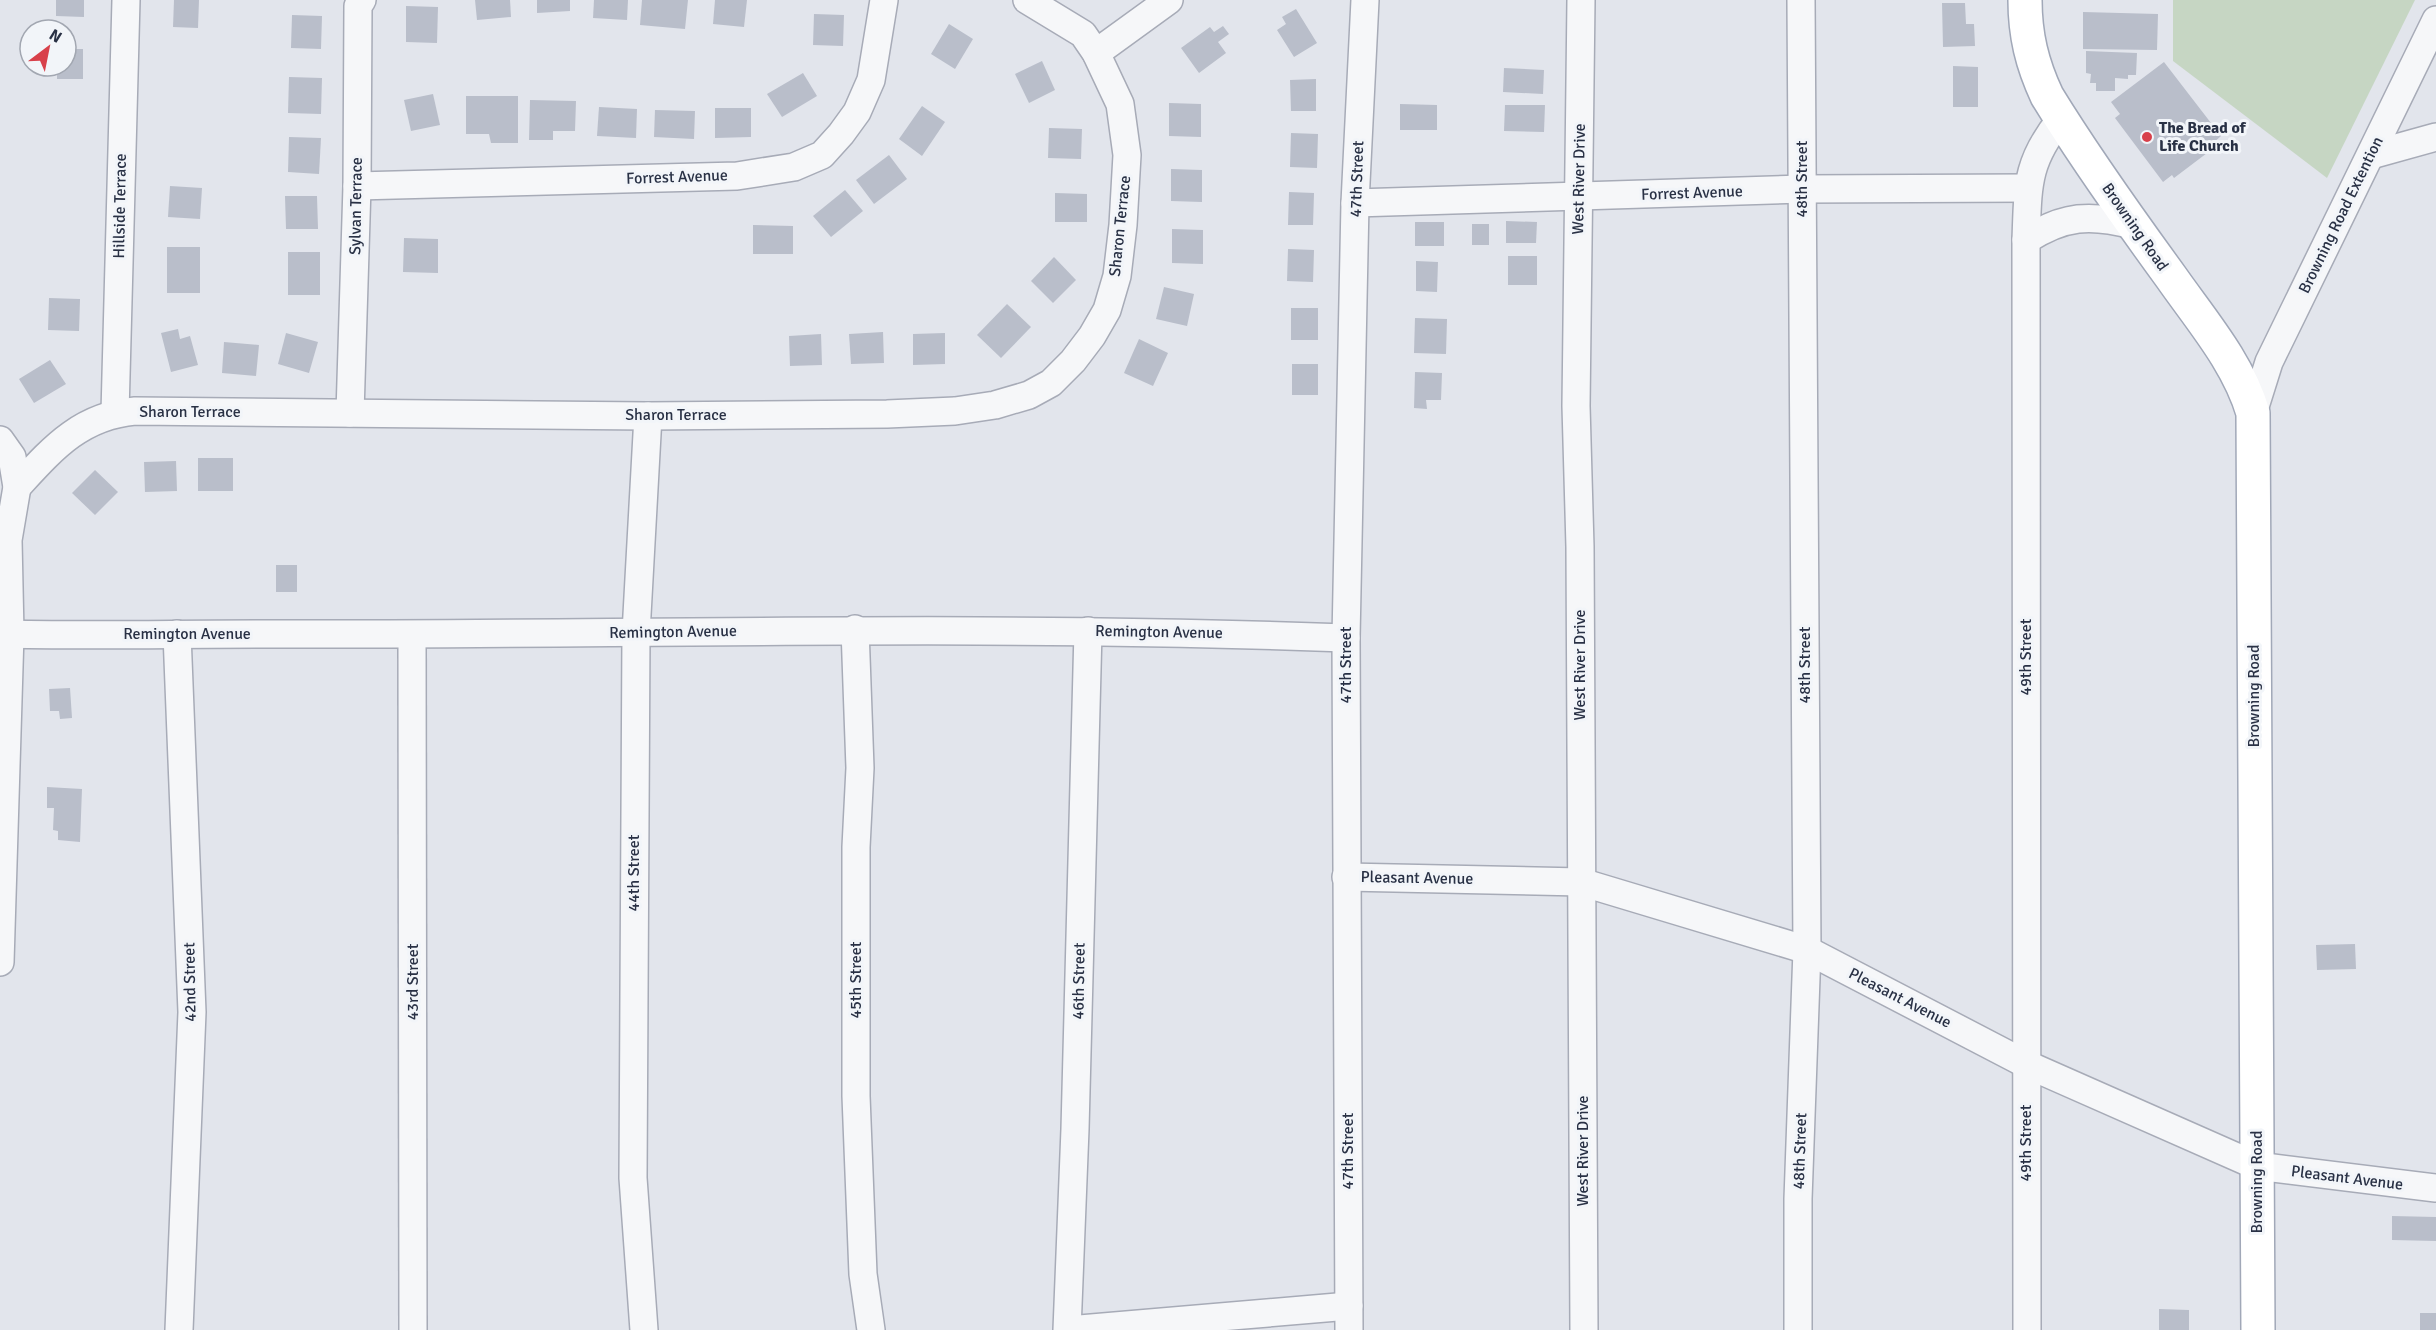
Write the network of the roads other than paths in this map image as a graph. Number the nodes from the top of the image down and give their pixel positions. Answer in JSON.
{"nodes":[{"id":1,"x":126,"y":0,"type":"edge"},
{"id":2,"x":362,"y":0,"type":"edge"},
{"id":3,"x":884,"y":0,"type":"edge"},
{"id":4,"x":1027,"y":0,"type":"edge"},
{"id":5,"x":1169,"y":0,"type":"edge"},
{"id":6,"x":1365,"y":0,"type":"edge"},
{"id":7,"x":1581,"y":0,"type":"edge"},
{"id":8,"x":1801,"y":0,"type":"edge"},
{"id":9,"x":2025,"y":0,"type":"edge"},
{"id":10,"x":2049,"y":0,"type":"edge"},
{"id":11,"x":2436,"y":20,"type":"edge"},
{"id":12,"x":2027,"y":41,"type":"junction"},
{"id":13,"x":1096,"y":52,"type":"junction"},
{"id":14,"x":2061,"y":119,"type":"junction"},
{"id":15,"x":2436,"y":137,"type":"edge"},
{"id":16,"x":2371,"y":154,"type":"junction"},
{"id":17,"x":357,"y":186,"type":"junction"},
{"id":18,"x":2028,"y":188,"type":"junction"},
{"id":19,"x":1803,"y":189,"type":"junction"},
{"id":20,"x":1578,"y":196,"type":"junction"},
{"id":21,"x":1355,"y":203,"type":"junction"},
{"id":22,"x":2133,"y":225,"type":"junction"},
{"id":23,"x":2026,"y":240,"type":"junction"},
{"id":24,"x":115,"y":413,"type":"junction"},
{"id":25,"x":350,"y":413,"type":"junction"},
{"id":26,"x":2253,"y":413,"type":"junction"},
{"id":27,"x":648,"y":416,"type":"junction"},
{"id":28,"x":0,"y":440,"type":"edge"},
{"id":29,"x":17,"y":487,"type":"junction"},
{"id":30,"x":855,"y":629,"type":"junction"},
{"id":31,"x":1088,"y":631,"type":"junction"},
{"id":32,"x":636,"y":633,"type":"junction"},
{"id":33,"x":5,"y":634,"type":"edge"},
{"id":34,"x":177,"y":634,"type":"junction"},
{"id":35,"x":412,"y":635,"type":"junction"},
{"id":36,"x":1346,"y":638,"type":"junction"},
{"id":37,"x":1346,"y":877,"type":"junction"},
{"id":38,"x":1581,"y":882,"type":"junction"},
{"id":39,"x":1807,"y":950,"type":"junction"},
{"id":40,"x":0,"y":962,"type":"edge"},
{"id":41,"x":2026,"y":1064,"type":"junction"},
{"id":42,"x":2257,"y":1166,"type":"junction"},
{"id":43,"x":2436,"y":1188,"type":"edge"},
{"id":44,"x":1349,"y":1318,"type":"edge"},
{"id":45,"x":1146,"y":1327,"type":"edge"},
{"id":46,"x":179,"y":1330,"type":"edge"},
{"id":47,"x":413,"y":1330,"type":"edge"},
{"id":48,"x":644,"y":1330,"type":"edge"},
{"id":49,"x":871,"y":1330,"type":"edge"},
{"id":50,"x":1067,"y":1330,"type":"edge"},
{"id":51,"x":1584,"y":1330,"type":"edge"},
{"id":52,"x":1798,"y":1330,"type":"edge"},
{"id":53,"x":2027,"y":1330,"type":"edge"},
{"id":54,"x":2258,"y":1330,"type":"edge"}],
"edges":[{"from":1,"to":24,"type":"street","name":"Hillside Terrace"},
{"from":2,"to":17,"type":"street","name":"Sylvan Terrace"},
{"from":3,"to":17,"type":"street","name":"Forrest Avenue"},
{"from":4,"to":13,"type":"street"},
{"from":5,"to":13,"type":"street"},
{"from":6,"to":21,"type":"street","name":"47th Street"},
{"from":7,"to":20,"type":"street","name":"West River Drive"},
{"from":8,"to":19,"type":"street","name":"48th Street"},
{"from":9,"to":12,"type":"main road"},
{"from":10,"to":12,"type":"main road"},
{"from":11,"to":16,"type":"street","name":"Browning Road Extention"},
{"from":12,"to":14,"type":"main road"},
{"from":13,"to":27,"type":"street","name":"Sharon Terrace"},
{"from":14,"to":18,"type":"street","name":"49th Street"},
{"from":14,"to":22,"type":"main road","name":"Browning Road"},
{"from":15,"to":16,"type":"street"},
{"from":16,"to":26,"type":"street","name":"Browning Road Extention"},
{"from":17,"to":25,"type":"street","name":"Sylvan Terrace"},
{"from":18,"to":19,"type":"street","name":"Forrest Avenue"},
{"from":18,"to":23,"type":"street","name":"49th Street"},
{"from":19,"to":20,"type":"street","name":"Forrest Avenue"},
{"from":19,"to":39,"type":"street","name":"48th Street"},
{"from":20,"to":21,"type":"street","name":"Forrest Avenue"},
{"from":20,"to":38,"type":"street","name":"West River Drive"},
{"from":21,"to":36,"type":"street","name":"47th Street"},
{"from":22,"to":23,"type":"street"},
{"from":22,"to":26,"type":"main road","name":"Browning Road"},
{"from":23,"to":41,"type":"street","name":"49th Street"},
{"from":24,"to":25,"type":"street","name":"Sharon Terrace"},
{"from":24,"to":29,"type":"street","name":"Sharon Terrace"},
{"from":25,"to":27,"type":"street","name":"Sharon Terrace"},
{"from":26,"to":42,"type":"main road","name":"Browning Road"},
{"from":27,"to":32,"type":"street","name":"44th Street"},
{"from":28,"to":29,"type":"street"},
{"from":29,"to":33,"type":"street"},
{"from":30,"to":31,"type":"street","name":"Remington Avenue"},
{"from":30,"to":32,"type":"street","name":"Remington Avenue"},
{"from":30,"to":49,"type":"street","name":"45th Street"},
{"from":31,"to":36,"type":"street","name":"Remington Avenue"},
{"from":31,"to":50,"type":"street","name":"46th Street"},
{"from":32,"to":35,"type":"street","name":"Remington Avenue"},
{"from":32,"to":48,"type":"street","name":"44th Street"},
{"from":33,"to":34,"type":"street","name":"Remington Avenue"},
{"from":33,"to":40,"type":"street"},
{"from":34,"to":35,"type":"street","name":"Remington Avenue"},
{"from":34,"to":46,"type":"street","name":"42nd Street"},
{"from":35,"to":47,"type":"street","name":"43rd Street"},
{"from":36,"to":37,"type":"street","name":"47th Street"},
{"from":37,"to":38,"type":"street","name":"Pleasant Avenue"},
{"from":37,"to":44,"type":"street","name":"47th Street"},
{"from":38,"to":39,"type":"street","name":"Pleasant Avenue"},
{"from":38,"to":51,"type":"street","name":"West River Drive"},
{"from":39,"to":41,"type":"street","name":"Pleasant Avenue"},
{"from":39,"to":52,"type":"street","name":"48th Street"},
{"from":41,"to":42,"type":"street","name":"Pleasant Avenue"},
{"from":41,"to":53,"type":"street","name":"49th Street"},
{"from":42,"to":43,"type":"street","name":"Pleasant Avenue"},
{"from":42,"to":54,"type":"main road","name":"Browning Road"},
{"from":44,"to":45,"type":"street"},
{"from":45,"to":50,"type":"street"}]}
